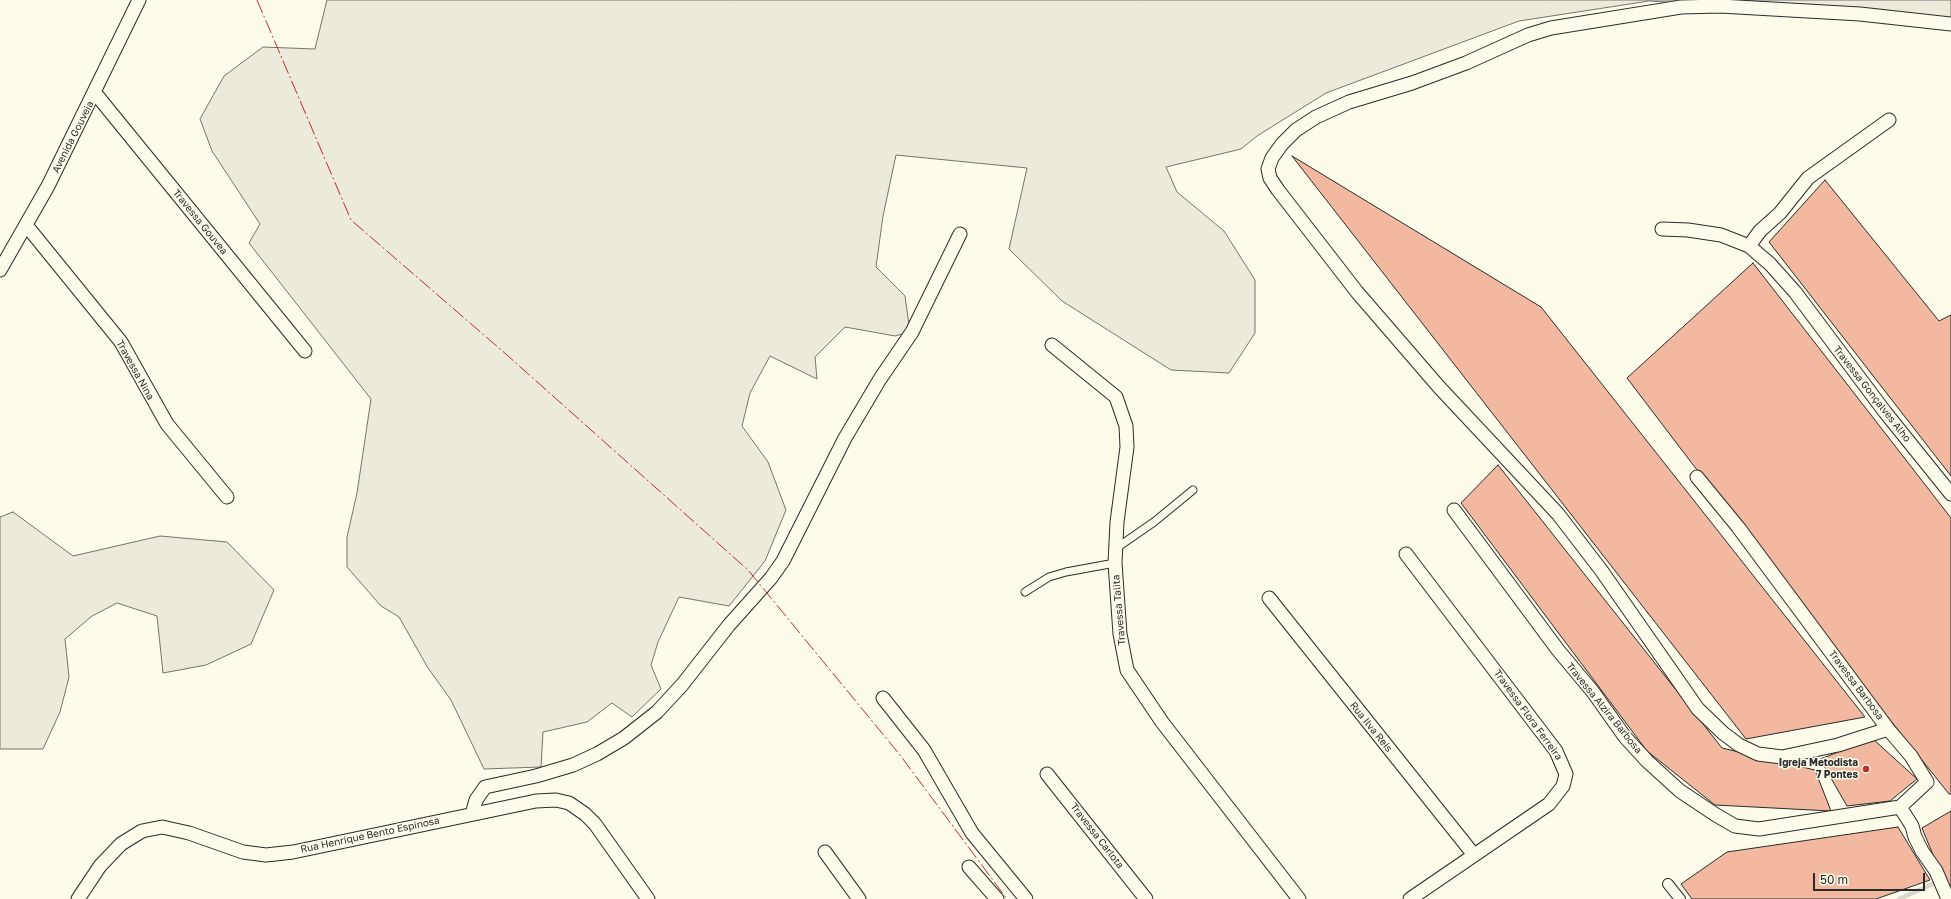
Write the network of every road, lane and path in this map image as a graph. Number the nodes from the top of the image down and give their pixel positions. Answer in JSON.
{"nodes":[{"id":1,"x":139,"y":0,"type":"edge"},
{"id":2,"x":1951,"y":24,"type":"edge"},
{"id":3,"x":95,"y":93,"type":"junction"},
{"id":4,"x":1889,"y":120,"type":"dead end"},
{"id":5,"x":26,"y":225,"type":"junction"},
{"id":6,"x":1662,"y":229,"type":"dead end"},
{"id":7,"x":960,"y":234,"type":"dead end"},
{"id":8,"x":1749,"y":246,"type":"junction"},
{"id":9,"x":0,"y":270,"type":"edge"},
{"id":10,"x":1052,"y":345,"type":"dead end"},
{"id":11,"x":305,"y":351,"type":"dead end"},
{"id":12,"x":1697,"y":477,"type":"dead end"},
{"id":13,"x":1193,"y":490,"type":"dead end"},
{"id":14,"x":1951,"y":494,"type":"edge"},
{"id":15,"x":227,"y":497,"type":"dead end"},
{"id":16,"x":1454,"y":510,"type":"dead end"},
{"id":17,"x":1115,"y":549,"type":"junction"},
{"id":18,"x":1406,"y":554,"type":"dead end"},
{"id":19,"x":1115,"y":564,"type":"junction"},
{"id":20,"x":1025,"y":592,"type":"dead end"},
{"id":21,"x":1269,"y":598,"type":"dead end"},
{"id":22,"x":883,"y":698,"type":"dead end"},
{"id":23,"x":1888,"y":729,"type":"junction"},
{"id":24,"x":1047,"y":774,"type":"dead end"},
{"id":25,"x":1900,"y":807,"type":"junction"},
{"id":26,"x":472,"y":814,"type":"junction"},
{"id":27,"x":825,"y":852,"type":"dead end"},
{"id":28,"x":1474,"y":855,"type":"junction"},
{"id":29,"x":969,"y":867,"type":"dead end"},
{"id":30,"x":1668,"y":884,"type":"dead end"},
{"id":31,"x":78,"y":899,"type":"edge"},
{"id":32,"x":648,"y":899,"type":"edge"},
{"id":33,"x":859,"y":899,"type":"edge"},
{"id":34,"x":997,"y":899,"type":"edge"},
{"id":35,"x":1026,"y":899,"type":"edge"},
{"id":36,"x":1146,"y":899,"type":"edge"},
{"id":37,"x":1299,"y":899,"type":"edge"},
{"id":38,"x":1410,"y":899,"type":"edge"},
{"id":39,"x":1680,"y":899,"type":"edge"},
{"id":40,"x":1948,"y":899,"type":"edge"}],
"edges":[{"from":1,"to":3,"type":"street","name":"Avenida Gouveia"},
{"from":2,"to":23,"type":"street"},
{"from":3,"to":5,"type":"street","name":"Avenida Gouveia"},
{"from":3,"to":11,"type":"street","name":"Travessa Gouvea"},
{"from":4,"to":8,"type":"street"},
{"from":5,"to":9,"type":"street","name":"Avenida Gouveia"},
{"from":5,"to":15,"type":"street","name":"Travessa Nina"},
{"from":6,"to":8,"type":"street","name":"Travessa Gonçalves Alho"},
{"from":7,"to":26,"type":"street"},
{"from":8,"to":14,"type":"street","name":"Travessa Gonçalves Alho"},
{"from":10,"to":17,"type":"street","name":"Travessa Talita"},
{"from":12,"to":23,"type":"street","name":"Travessa Barbosa"},
{"from":13,"to":17,"type":"lane"},
{"from":16,"to":25,"type":"street","name":"Travessa Alzira Barbosa"},
{"from":17,"to":19,"type":"street","name":"Travessa Talita"},
{"from":18,"to":28,"type":"street","name":"Travessa Flora Ferreira"},
{"from":19,"to":20,"type":"lane"},
{"from":19,"to":37,"type":"street","name":"Travessa Talita"},
{"from":21,"to":28,"type":"street","name":"Rua Ilva Reis"},
{"from":22,"to":35,"type":"street"},
{"from":23,"to":25,"type":"street","name":"Travessa Barbosa"},
{"from":24,"to":36,"type":"street","name":"Travessa Carlota"},
{"from":25,"to":40,"type":"street"},
{"from":26,"to":31,"type":"street","name":"Rua Henrique Bento Espinosa"},
{"from":26,"to":32,"type":"street","name":"Rua Henrique Bento Espinosa"},
{"from":27,"to":33,"type":"street"},
{"from":28,"to":38,"type":"street","name":"Travessa Flora Ferreira"},
{"from":29,"to":34,"type":"street"},
{"from":30,"to":39,"type":"street"}]}
